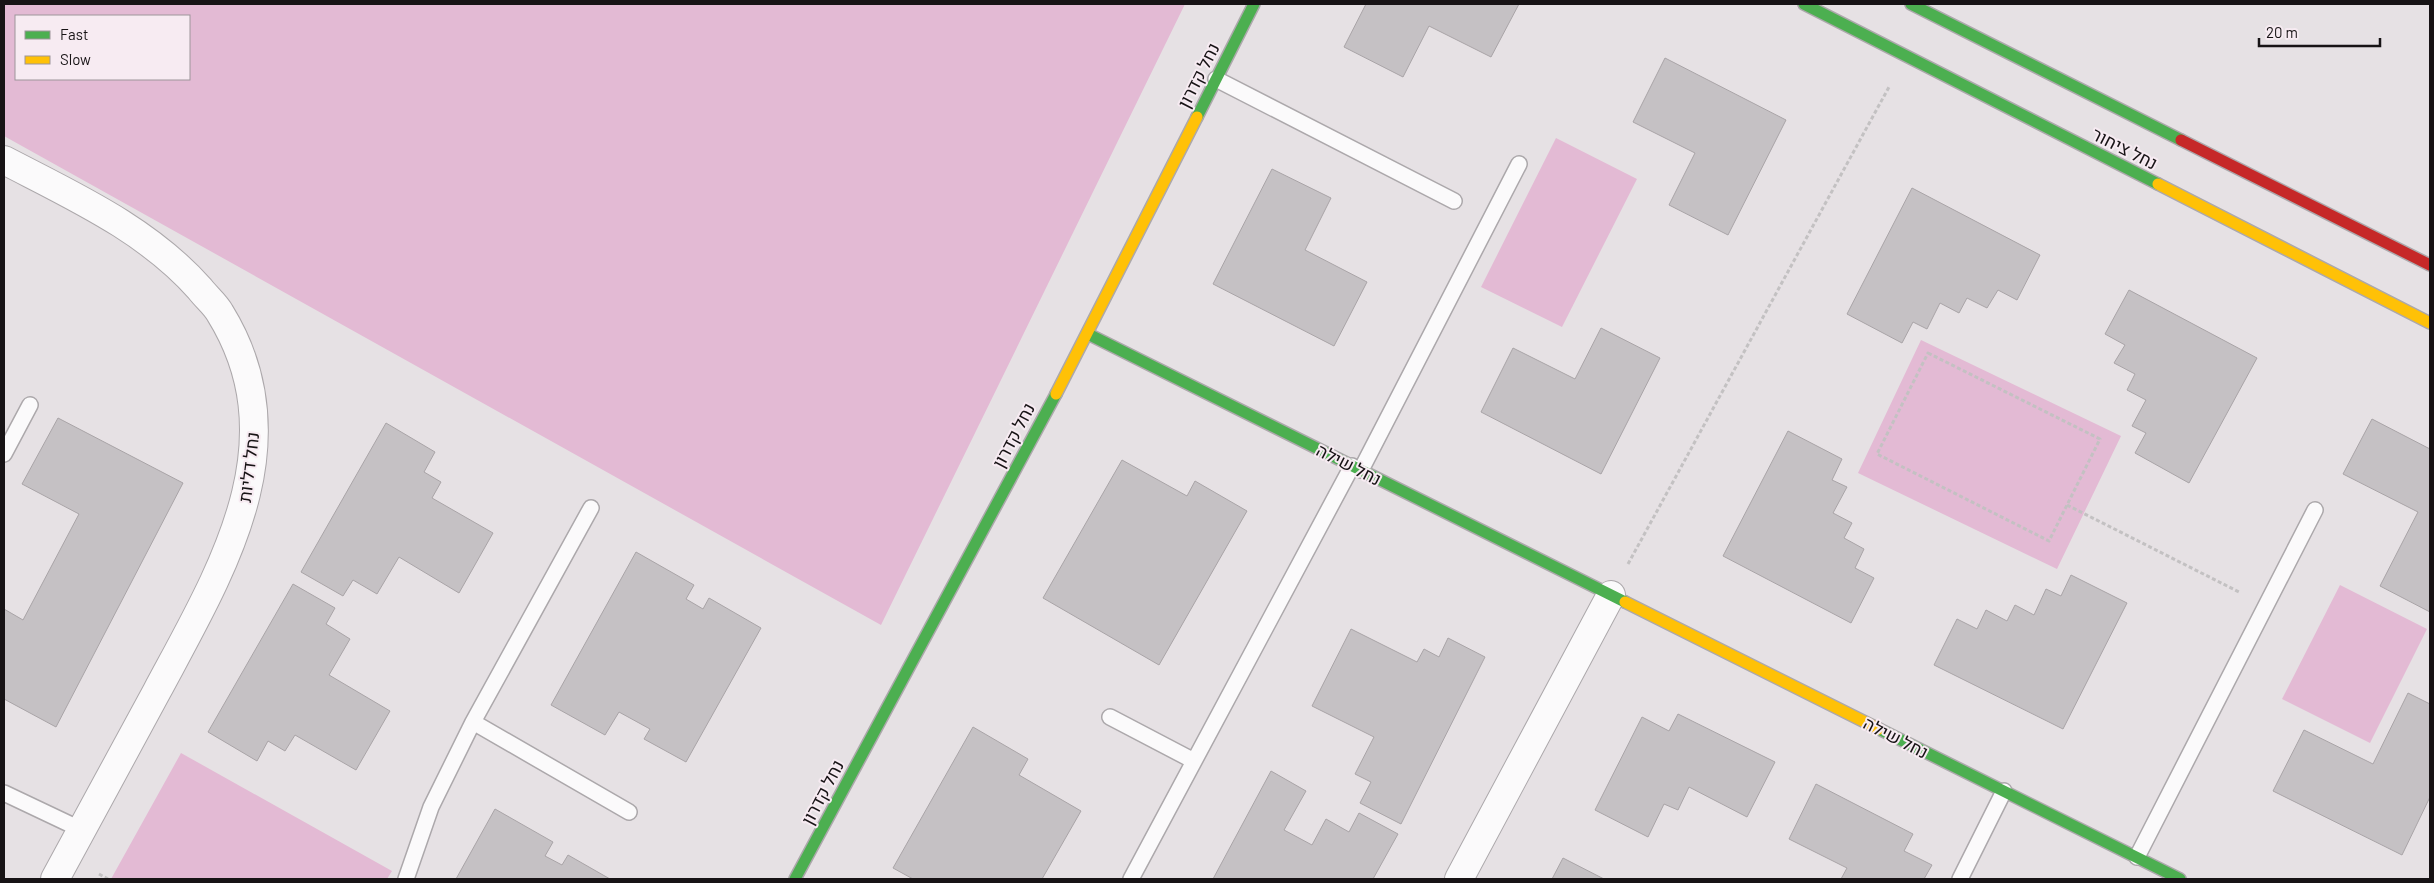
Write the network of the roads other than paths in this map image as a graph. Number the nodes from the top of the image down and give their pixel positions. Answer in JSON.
{"nodes":[{"id":1,"x":1254,"y":4,"type":"edge"},
{"id":2,"x":1804,"y":4,"type":"edge"},
{"id":3,"x":1911,"y":4,"type":"edge"},
{"id":4,"x":1216,"y":79,"type":"junction"},
{"id":5,"x":4,"y":160,"type":"edge"},
{"id":6,"x":1519,"y":164,"type":"dead end"},
{"id":7,"x":1454,"y":201,"type":"dead end"},
{"id":8,"x":2430,"y":265,"type":"edge"},
{"id":9,"x":2430,"y":323,"type":"edge"},
{"id":10,"x":1088,"y":334,"type":"junction"},
{"id":11,"x":30,"y":405,"type":"dead end"},
{"id":12,"x":4,"y":454,"type":"edge"},
{"id":13,"x":1356,"y":468,"type":"junction"},
{"id":14,"x":591,"y":508,"type":"dead end"},
{"id":15,"x":2315,"y":510,"type":"dead end"},
{"id":16,"x":1611,"y":595,"type":"junction"},
{"id":17,"x":1110,"y":717,"type":"dead end"},
{"id":18,"x":472,"y":722,"type":"junction"},
{"id":19,"x":1194,"y":761,"type":"junction"},
{"id":20,"x":2004,"y":792,"type":"junction"},
{"id":21,"x":4,"y":793,"type":"edge"},
{"id":22,"x":629,"y":812,"type":"dead end"},
{"id":23,"x":82,"y":830,"type":"junction"},
{"id":24,"x":2137,"y":857,"type":"junction"},
{"id":25,"x":55,"y":879,"type":"edge"},
{"id":26,"x":406,"y":879,"type":"edge"},
{"id":27,"x":796,"y":879,"type":"edge"},
{"id":28,"x":1131,"y":879,"type":"edge"},
{"id":29,"x":1459,"y":879,"type":"edge"},
{"id":30,"x":1960,"y":879,"type":"edge"},
{"id":31,"x":2180,"y":879,"type":"edge"}],
"edges":[{"from":1,"to":4,"type":"street","name":"נחל קדרון"},
{"from":2,"to":9,"type":"street","name":"נחל ציחור"},
{"from":3,"to":8,"type":"street","name":"נחל ציחור"},
{"from":4,"to":7,"type":"lane"},
{"from":4,"to":10,"type":"street","name":"נחל קדרון"},
{"from":5,"to":23,"type":"street","name":"נחל דליות"},
{"from":6,"to":13,"type":"lane"},
{"from":10,"to":13,"type":"street","name":"נחל שילה"},
{"from":10,"to":27,"type":"street","name":"נחל קדרון"},
{"from":11,"to":12,"type":"lane"},
{"from":13,"to":16,"type":"street","name":"נחל שילה"},
{"from":13,"to":19,"type":"lane"},
{"from":14,"to":18,"type":"lane"},
{"from":15,"to":24,"type":"lane"},
{"from":16,"to":20,"type":"street","name":"נחל שילה"},
{"from":16,"to":29,"type":"street"},
{"from":17,"to":19,"type":"lane"},
{"from":18,"to":22,"type":"lane"},
{"from":18,"to":26,"type":"lane"},
{"from":19,"to":28,"type":"lane"},
{"from":20,"to":24,"type":"street","name":"נחל שילה"},
{"from":20,"to":30,"type":"lane"},
{"from":21,"to":23,"type":"lane"},
{"from":23,"to":25,"type":"street","name":"נחל דליות"},
{"from":24,"to":31,"type":"street","name":"נחל שילה"}]}
